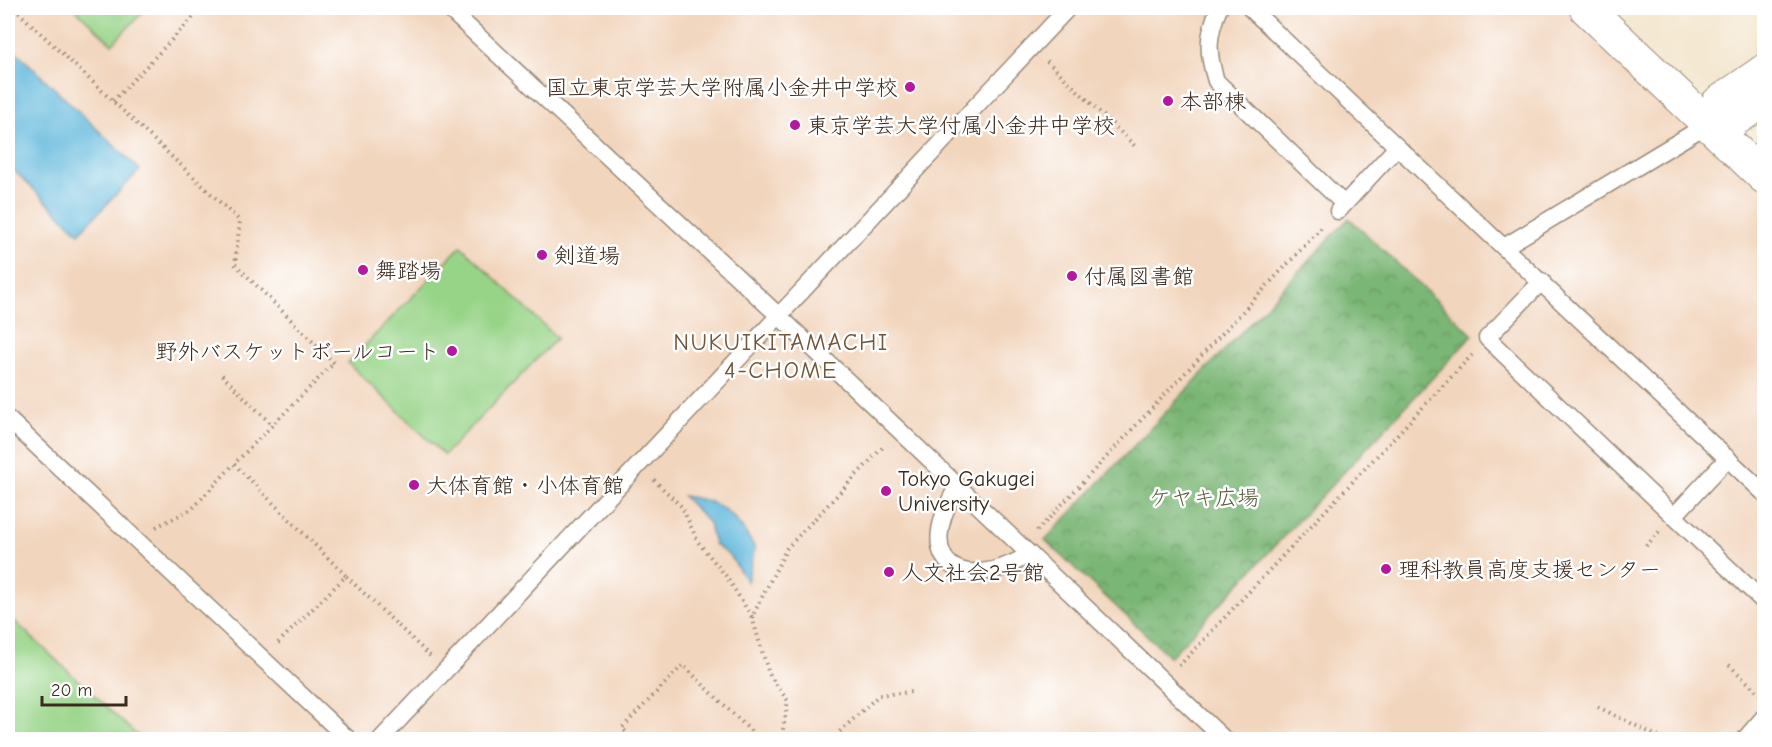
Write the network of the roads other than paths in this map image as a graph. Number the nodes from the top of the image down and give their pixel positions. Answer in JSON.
{"nodes":[{"id":1,"x":448,"y":8,"type":"edge"},
{"id":2,"x":1068,"y":8,"type":"edge"},
{"id":3,"x":1220,"y":8,"type":"edge"},
{"id":4,"x":1250,"y":8,"type":"edge"},
{"id":5,"x":1586,"y":8,"type":"edge"},
{"id":6,"x":1764,"y":71,"type":"edge"},
{"id":7,"x":1764,"y":100,"type":"edge"},
{"id":8,"x":1708,"y":124,"type":"junction"},
{"id":9,"x":1398,"y":147,"type":"junction"},
{"id":10,"x":1764,"y":177,"type":"edge"},
{"id":11,"x":1504,"y":247,"type":"junction"},
{"id":12,"x":1542,"y":281,"type":"junction"},
{"id":13,"x":779,"y":316,"type":"junction"},
{"id":14,"x":8,"y":419,"type":"edge"},
{"id":15,"x":1728,"y":458,"type":"junction"},
{"id":16,"x":958,"y":486,"type":"junction"},
{"id":17,"x":1764,"y":493,"type":"edge"},
{"id":18,"x":1674,"y":516,"type":"junction"},
{"id":19,"x":1026,"y":550,"type":"junction"},
{"id":20,"x":1764,"y":602,"type":"edge"},
{"id":21,"x":1764,"y":717,"type":"edge"},
{"id":22,"x":349,"y":740,"type":"edge"},
{"id":23,"x":380,"y":740,"type":"edge"},
{"id":24,"x":1225,"y":740,"type":"edge"},
{"id":25,"x":1744,"y":740,"type":"edge"}],
"edges":[{"from":1,"to":13,"type":"lane"},
{"from":2,"to":13,"type":"lane"},
{"from":3,"to":9,"type":"lane"},
{"from":4,"to":9,"type":"lane"},
{"from":5,"to":8,"type":"street"},
{"from":6,"to":8,"type":"street"},
{"from":7,"to":8,"type":"street"},
{"from":8,"to":10,"type":"street"},
{"from":8,"to":11,"type":"lane"},
{"from":9,"to":11,"type":"lane"},
{"from":11,"to":12,"type":"lane"},
{"from":12,"to":15,"type":"lane"},
{"from":12,"to":18,"type":"lane"},
{"from":13,"to":16,"type":"lane"},
{"from":13,"to":23,"type":"lane"},
{"from":14,"to":22,"type":"lane"},
{"from":15,"to":17,"type":"lane"},
{"from":15,"to":18,"type":"lane"},
{"from":16,"to":19,"type":"lane"},
{"from":16,"to":19,"type":"lane"},
{"from":18,"to":20,"type":"lane"},
{"from":19,"to":24,"type":"lane"},
{"from":21,"to":25,"type":"lane"}]}
